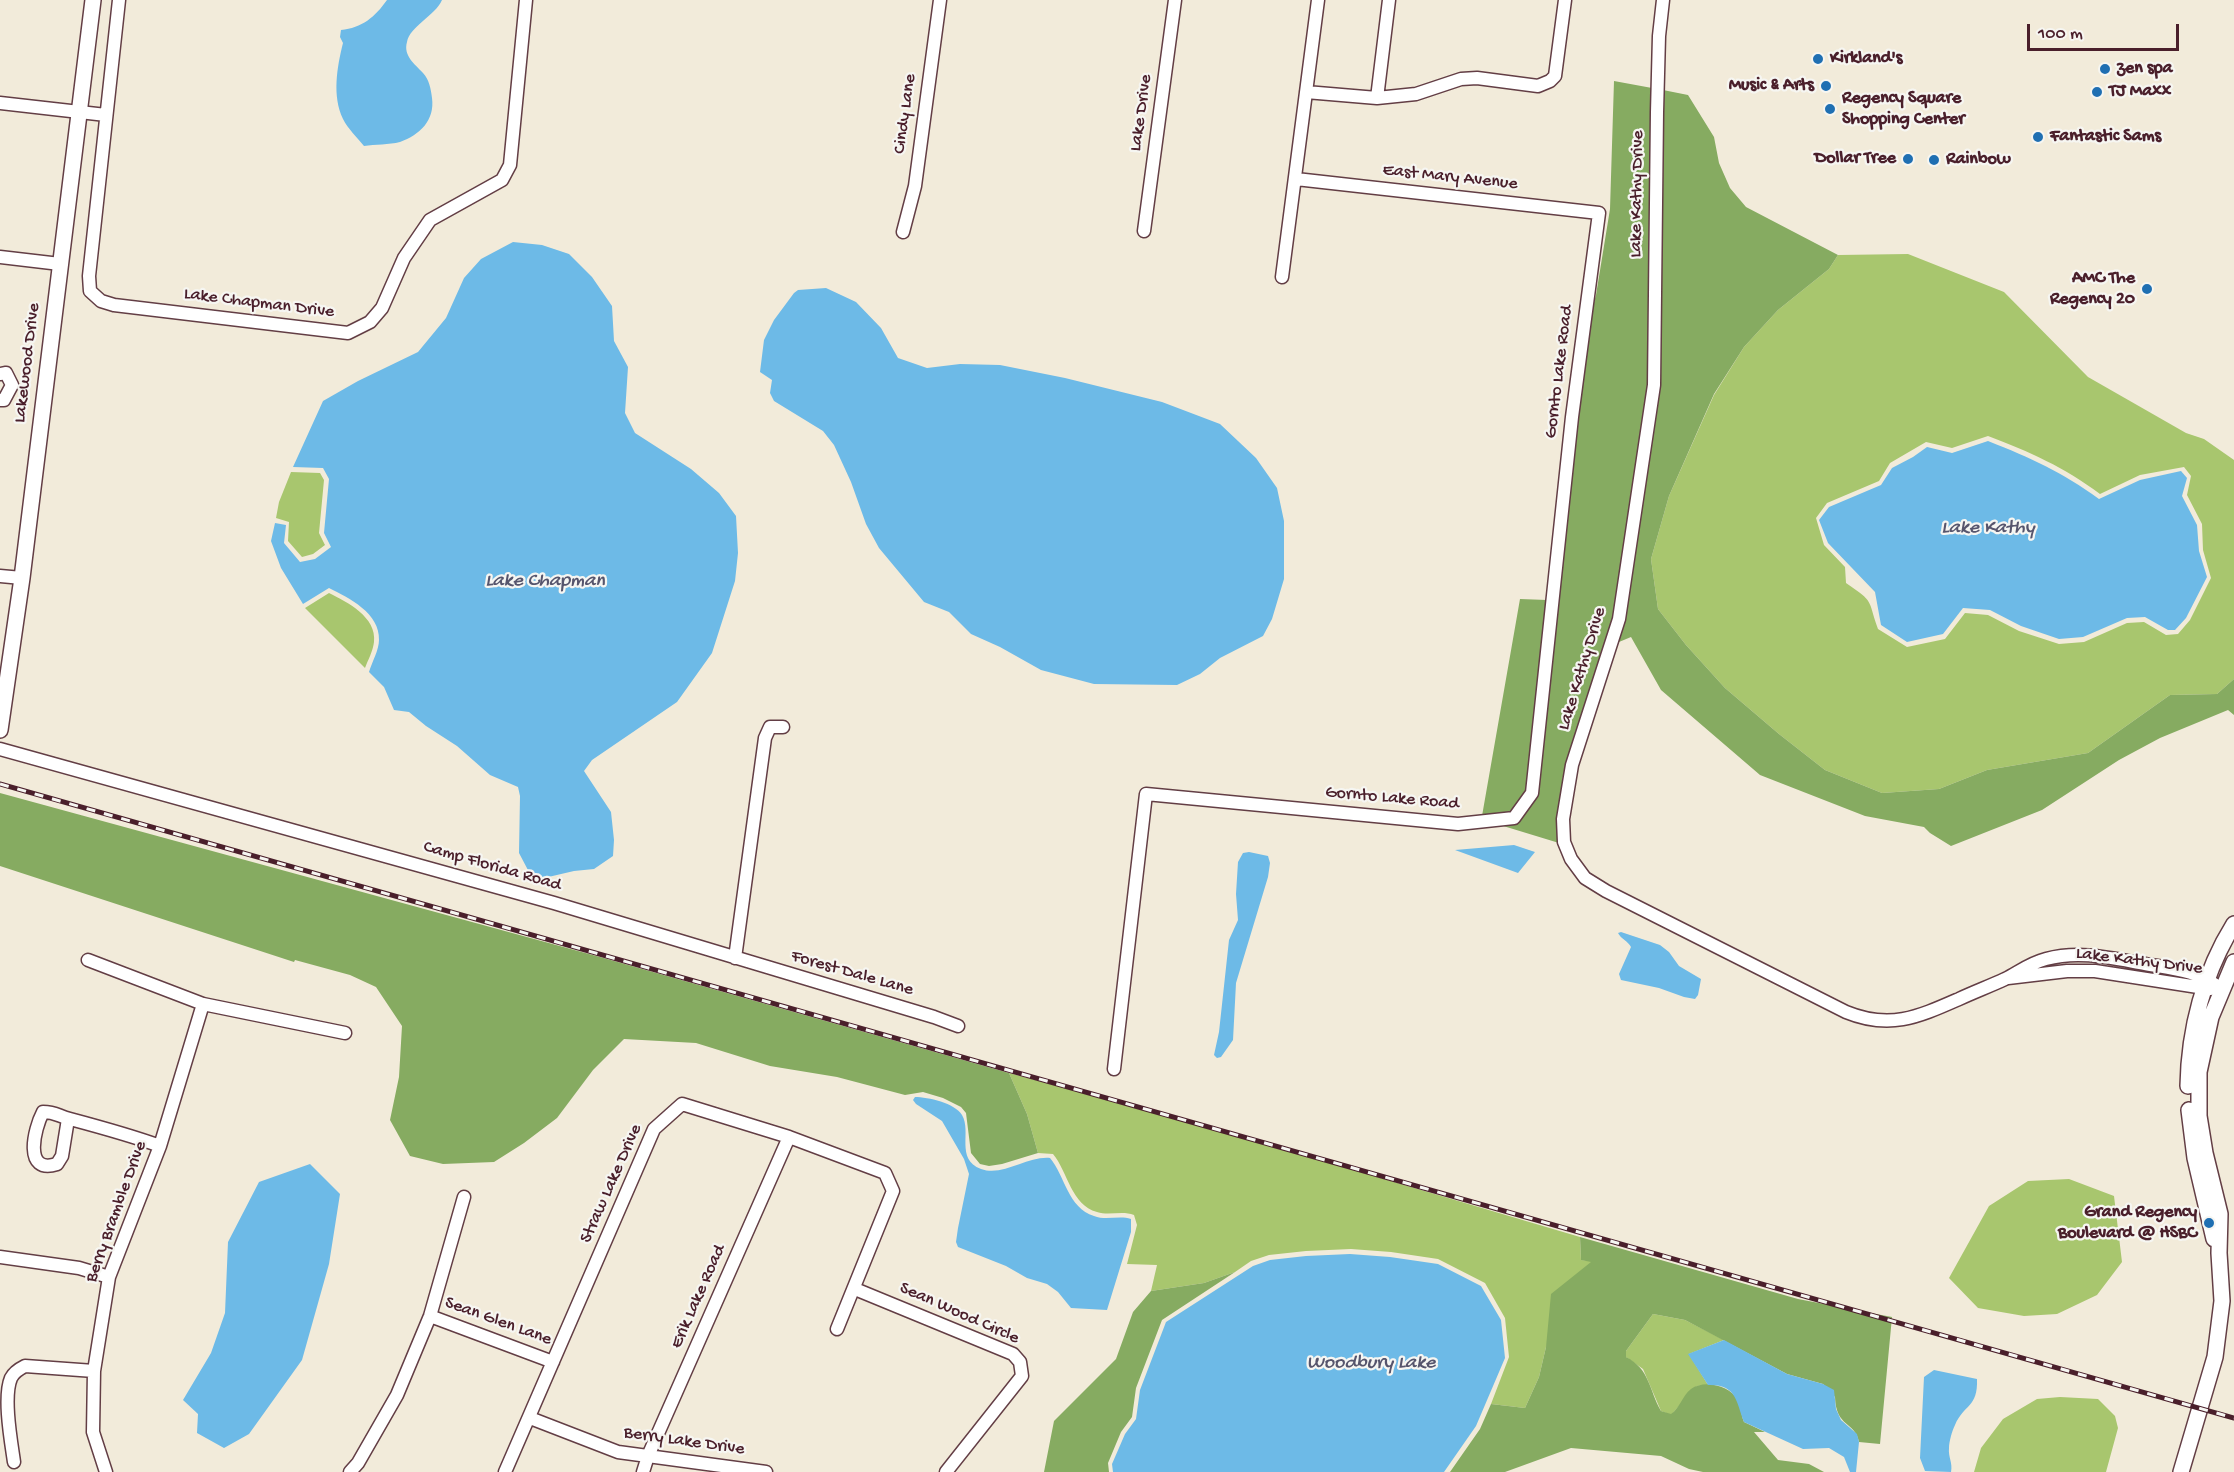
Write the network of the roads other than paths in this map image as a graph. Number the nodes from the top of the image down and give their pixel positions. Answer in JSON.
{"nodes":[{"id":1,"x":93,"y":0,"type":"edge"},
{"id":2,"x":119,"y":0,"type":"edge"},
{"id":3,"x":526,"y":0,"type":"edge"},
{"id":4,"x":940,"y":0,"type":"edge"},
{"id":5,"x":1175,"y":0,"type":"edge"},
{"id":6,"x":1318,"y":0,"type":"edge"},
{"id":7,"x":1389,"y":0,"type":"edge"},
{"id":8,"x":1565,"y":0,"type":"edge"},
{"id":9,"x":1663,"y":0,"type":"edge"},
{"id":10,"x":1306,"y":92,"type":"junction"},
{"id":11,"x":1377,"y":98,"type":"junction"},
{"id":12,"x":0,"y":103,"type":"edge"},
{"id":13,"x":79,"y":112,"type":"junction"},
{"id":14,"x":106,"y":115,"type":"junction"},
{"id":15,"x":1296,"y":179,"type":"junction"},
{"id":16,"x":1599,"y":213,"type":"joint"},
{"id":17,"x":1144,"y":231,"type":"dead end"},
{"id":18,"x":903,"y":232,"type":"dead end"},
{"id":19,"x":0,"y":257,"type":"edge"},
{"id":20,"x":60,"y":264,"type":"junction"},
{"id":21,"x":1282,"y":277,"type":"dead end"},
{"id":22,"x":0,"y":374,"type":"edge"},
{"id":23,"x":0,"y":399,"type":"edge"},
{"id":24,"x":0,"y":576,"type":"edge"},
{"id":25,"x":22,"y":578,"type":"junction"},
{"id":26,"x":783,"y":727,"type":"dead end"},
{"id":27,"x":0,"y":730,"type":"edge"},
{"id":28,"x":0,"y":749,"type":"edge"},
{"id":29,"x":2234,"y":924,"type":"edge"},
{"id":30,"x":735,"y":958,"type":"junction"},
{"id":31,"x":88,"y":960,"type":"dead end"},
{"id":32,"x":2234,"y":962,"type":"edge"},
{"id":33,"x":2206,"y":984,"type":"junction"},
{"id":34,"x":2221,"y":989,"type":"junction"},
{"id":35,"x":203,"y":1004,"type":"junction"},
{"id":36,"x":958,"y":1026,"type":"dead end"},
{"id":37,"x":345,"y":1033,"type":"dead end"},
{"id":38,"x":1114,"y":1069,"type":"dead end"},
{"id":39,"x":68,"y":1119,"type":"dead end"},
{"id":40,"x":789,"y":1137,"type":"junction"},
{"id":41,"x":160,"y":1146,"type":"junction"},
{"id":42,"x":464,"y":1197,"type":"dead end"},
{"id":43,"x":2219,"y":1253,"type":"junction"},
{"id":44,"x":0,"y":1257,"type":"edge"},
{"id":45,"x":109,"y":1277,"type":"junction"},
{"id":46,"x":855,"y":1288,"type":"junction"},
{"id":47,"x":430,"y":1316,"type":"junction"},
{"id":48,"x":837,"y":1329,"type":"dead end"},
{"id":49,"x":553,"y":1362,"type":"junction"},
{"id":50,"x":94,"y":1371,"type":"junction"},
{"id":51,"x":530,"y":1418,"type":"junction"},
{"id":52,"x":648,"y":1456,"type":"junction"},
{"id":53,"x":14,"y":1462,"type":"dead end"},
{"id":54,"x":760,"y":1471,"type":"edge"},
{"id":55,"x":106,"y":1472,"type":"edge"},
{"id":56,"x":350,"y":1472,"type":"edge"},
{"id":57,"x":505,"y":1472,"type":"edge"},
{"id":58,"x":643,"y":1472,"type":"edge"},
{"id":59,"x":946,"y":1472,"type":"edge"},
{"id":60,"x":2181,"y":1472,"type":"edge"}],
"edges":[{"from":1,"to":13,"type":"street","name":"Lakewood Drive"},
{"from":2,"to":14,"type":"street","name":"Lake Chapman Drive"},
{"from":3,"to":14,"type":"street","name":"Lake Chapman Drive"},
{"from":4,"to":18,"type":"street","name":"Cindy Lane"},
{"from":5,"to":17,"type":"street","name":"Lake Drive"},
{"from":6,"to":10,"type":"street"},
{"from":7,"to":11,"type":"street"},
{"from":8,"to":11,"type":"street"},
{"from":9,"to":33,"type":"street","name":"Lake Kathy Drive"},
{"from":10,"to":11,"type":"street"},
{"from":10,"to":15,"type":"street"},
{"from":12,"to":13,"type":"street"},
{"from":13,"to":14,"type":"street"},
{"from":13,"to":20,"type":"street","name":"Lakewood Drive"},
{"from":15,"to":16,"type":"street","name":"East Mary Avenue"},
{"from":15,"to":21,"type":"street"},
{"from":16,"to":38,"type":"street","name":"Gornto Lake Road"},
{"from":19,"to":20,"type":"street"},
{"from":20,"to":25,"type":"street","name":"Lakewood Drive"},
{"from":22,"to":23,"type":"street"},
{"from":24,"to":25,"type":"street"},
{"from":25,"to":27,"type":"street","name":"Lakewood Drive"},
{"from":26,"to":30,"type":"street"},
{"from":28,"to":30,"type":"street","name":"Camp Florida Road"},
{"from":29,"to":33,"type":"street"},
{"from":30,"to":36,"type":"street","name":"Forest Dale Lane"},
{"from":31,"to":35,"type":"street"},
{"from":32,"to":34,"type":"street"},
{"from":33,"to":34,"type":"street","name":"Lake Kathy Drive"},
{"from":33,"to":43,"type":"street"},
{"from":34,"to":43,"type":"street"},
{"from":35,"to":37,"type":"street"},
{"from":35,"to":41,"type":"street","name":"Berry Bramble Drive"},
{"from":39,"to":41,"type":"street"},
{"from":40,"to":46,"type":"street","name":"Straw Lake Drive"},
{"from":40,"to":49,"type":"street","name":"Straw Lake Drive"},
{"from":40,"to":52,"type":"street","name":"Erik Lake Road"},
{"from":41,"to":45,"type":"street","name":"Berry Bramble Drive"},
{"from":42,"to":47,"type":"street"},
{"from":43,"to":60,"type":"street"},
{"from":44,"to":45,"type":"street"},
{"from":45,"to":50,"type":"street","name":"Berry Bramble Drive"},
{"from":46,"to":48,"type":"street","name":"Straw Lake Drive"},
{"from":46,"to":59,"type":"street","name":"Sean Wood Circle"},
{"from":47,"to":49,"type":"street","name":"Sean Glen Lane"},
{"from":47,"to":56,"type":"street"},
{"from":49,"to":51,"type":"street","name":"Straw Lake Drive"},
{"from":50,"to":53,"type":"street"},
{"from":50,"to":55,"type":"street","name":"Berry Bramble Drive"},
{"from":51,"to":52,"type":"street","name":"Berry Lake Drive"},
{"from":51,"to":57,"type":"street","name":"Straw Lake Drive"},
{"from":52,"to":54,"type":"street","name":"Berry Lake Drive"},
{"from":52,"to":58,"type":"street","name":"Erik Lake Road"}]}
